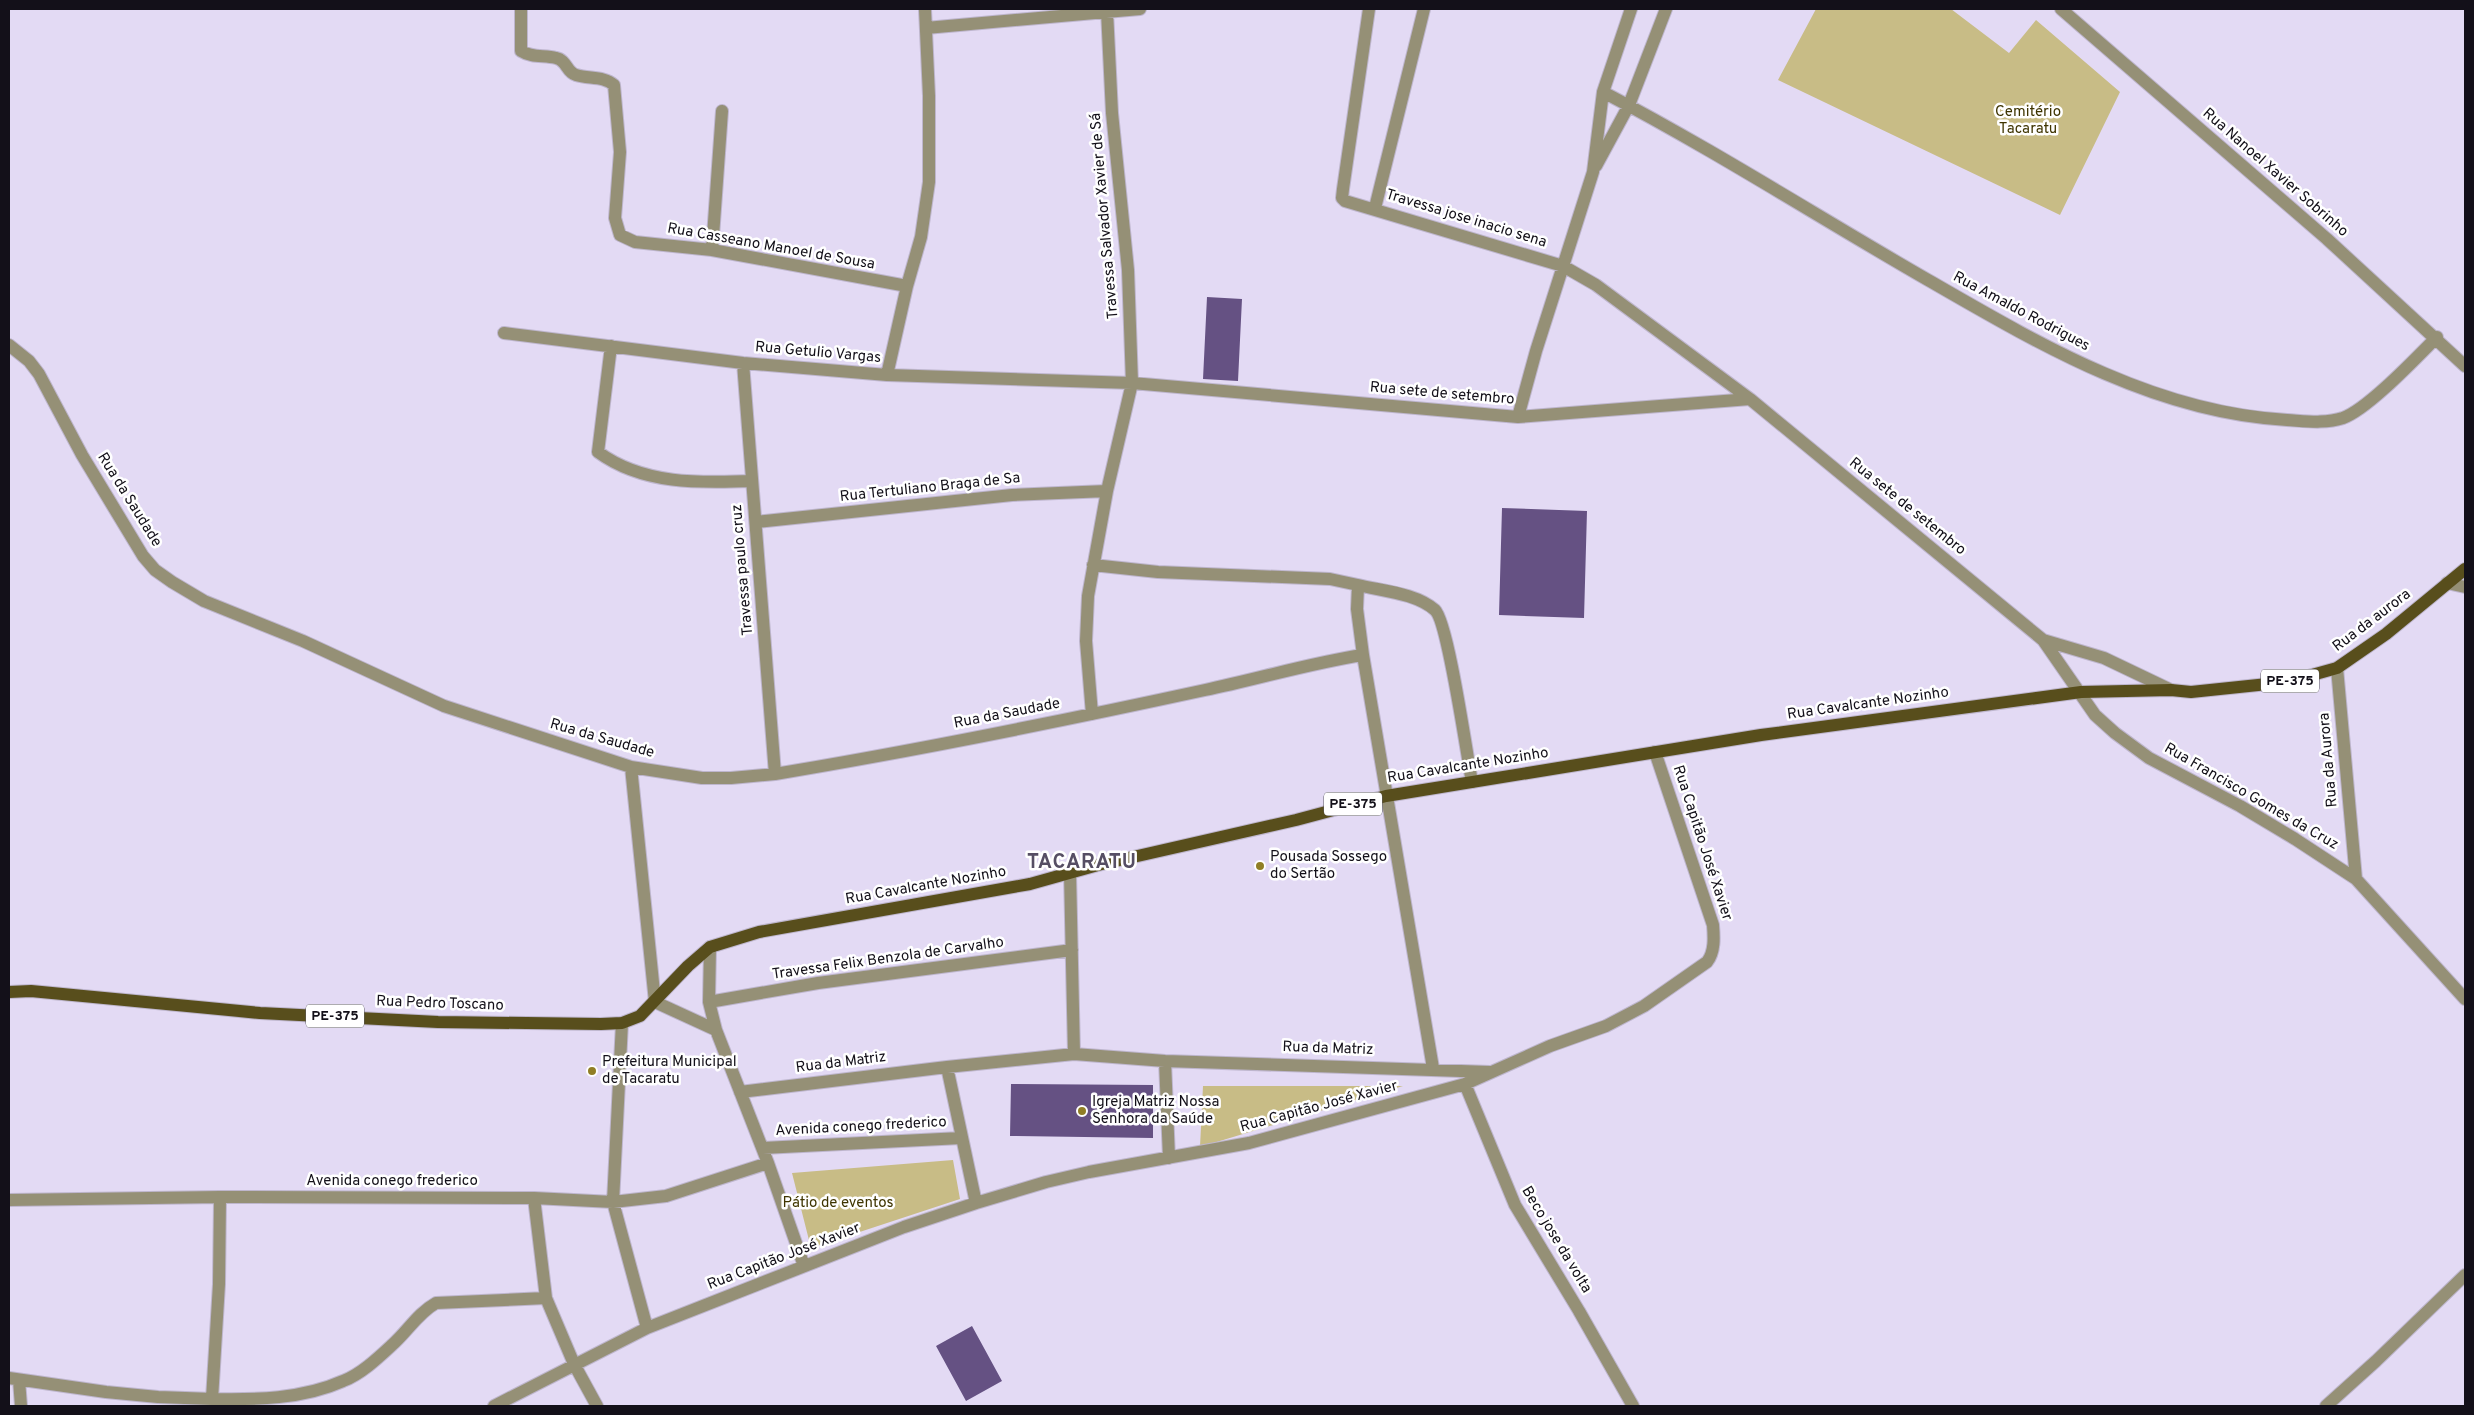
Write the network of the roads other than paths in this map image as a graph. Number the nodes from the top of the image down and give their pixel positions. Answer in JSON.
{"nodes":[{"id":1,"x":521,"y":9,"type":"edge"},
{"id":2,"x":925,"y":9,"type":"edge"},
{"id":3,"x":1140,"y":9,"type":"edge"},
{"id":4,"x":1369,"y":9,"type":"edge"},
{"id":5,"x":1424,"y":9,"type":"edge"},
{"id":6,"x":1631,"y":9,"type":"edge"},
{"id":7,"x":1666,"y":9,"type":"edge"},
{"id":8,"x":2060,"y":9,"type":"edge"},
{"id":9,"x":1107,"y":11,"type":"junction"},
{"id":10,"x":926,"y":28,"type":"junction"},
{"id":11,"x":1604,"y":92,"type":"junction"},
{"id":12,"x":1629,"y":105,"type":"junction"},
{"id":13,"x":722,"y":111,"type":"dead end"},
{"id":14,"x":1593,"y":172,"type":"junction"},
{"id":15,"x":1375,"y":208,"type":"junction"},
{"id":16,"x":712,"y":250,"type":"junction"},
{"id":17,"x":1563,"y":266,"type":"junction"},
{"id":18,"x":906,"y":286,"type":"junction"},
{"id":19,"x":504,"y":333,"type":"dead end"},
{"id":20,"x":2437,"y":337,"type":"junction"},
{"id":21,"x":9,"y":345,"type":"edge"},
{"id":22,"x":611,"y":346,"type":"junction"},
{"id":23,"x":743,"y":363,"type":"junction"},
{"id":24,"x":2465,"y":366,"type":"edge"},
{"id":25,"x":887,"y":375,"type":"junction"},
{"id":26,"x":1132,"y":384,"type":"junction"},
{"id":27,"x":1750,"y":399,"type":"junction"},
{"id":28,"x":1518,"y":417,"type":"junction"},
{"id":29,"x":752,"y":481,"type":"junction"},
{"id":30,"x":1107,"y":490,"type":"junction"},
{"id":31,"x":756,"y":522,"type":"junction"},
{"id":32,"x":1093,"y":565,"type":"junction"},
{"id":33,"x":2465,"y":569,"type":"edge"},
{"id":34,"x":2447,"y":583,"type":"junction"},
{"id":35,"x":1358,"y":585,"type":"junction"},
{"id":36,"x":2465,"y":587,"type":"edge"},
{"id":37,"x":2043,"y":640,"type":"junction"},
{"id":38,"x":1363,"y":655,"type":"junction"},
{"id":39,"x":2337,"y":668,"type":"junction"},
{"id":40,"x":2171,"y":690,"type":"junction"},
{"id":41,"x":2081,"y":692,"type":"junction"},
{"id":42,"x":1092,"y":714,"type":"junction"},
{"id":43,"x":1655,"y":752,"type":"junction"},
{"id":44,"x":631,"y":767,"type":"junction"},
{"id":45,"x":775,"y":774,"type":"junction"},
{"id":46,"x":1472,"y":782,"type":"junction"},
{"id":47,"x":1386,"y":796,"type":"junction"},
{"id":48,"x":1070,"y":873,"type":"junction"},
{"id":49,"x":2356,"y":879,"type":"junction"},
{"id":50,"x":710,"y":947,"type":"junction"},
{"id":51,"x":1072,"y":950,"type":"junction"},
{"id":52,"x":9,"y":992,"type":"edge"},
{"id":53,"x":2465,"y":999,"type":"edge"},
{"id":54,"x":655,"y":1002,"type":"junction"},
{"id":55,"x":709,"y":1002,"type":"junction"},
{"id":56,"x":622,"y":1022,"type":"junction"},
{"id":57,"x":716,"y":1030,"type":"junction"},
{"id":58,"x":1074,"y":1054,"type":"junction"},
{"id":59,"x":1165,"y":1061,"type":"junction"},
{"id":60,"x":947,"y":1067,"type":"junction"},
{"id":61,"x":1433,"y":1068,"type":"junction"},
{"id":62,"x":1490,"y":1072,"type":"junction"},
{"id":63,"x":1465,"y":1084,"type":"junction"},
{"id":64,"x":740,"y":1092,"type":"junction"},
{"id":65,"x":961,"y":1138,"type":"junction"},
{"id":66,"x":763,"y":1148,"type":"junction"},
{"id":67,"x":1169,"y":1158,"type":"junction"},
{"id":68,"x":768,"y":1163,"type":"junction"},
{"id":69,"x":220,"y":1197,"type":"junction"},
{"id":70,"x":534,"y":1198,"type":"junction"},
{"id":71,"x":9,"y":1200,"type":"edge"},
{"id":72,"x":613,"y":1202,"type":"junction"},
{"id":73,"x":976,"y":1204,"type":"junction"},
{"id":74,"x":804,"y":1266,"type":"junction"},
{"id":75,"x":2465,"y":1275,"type":"edge"},
{"id":76,"x":546,"y":1298,"type":"junction"},
{"id":77,"x":647,"y":1328,"type":"junction"},
{"id":78,"x":574,"y":1364,"type":"junction"},
{"id":79,"x":14,"y":1379,"type":"edge"},
{"id":80,"x":212,"y":1399,"type":"junction"},
{"id":81,"x":22,"y":1406,"type":"edge"},
{"id":82,"x":494,"y":1406,"type":"edge"},
{"id":83,"x":597,"y":1406,"type":"edge"},
{"id":84,"x":1633,"y":1406,"type":"edge"},
{"id":85,"x":2326,"y":1406,"type":"edge"}],
"edges":[{"from":1,"to":16,"type":"street","name":"Rua Casseano Manoel de Sousa"},
{"from":2,"to":10,"type":"street"},
{"from":3,"to":9,"type":"street"},
{"from":4,"to":15,"type":"street","name":"Travessa jose inacio sena"},
{"from":5,"to":15,"type":"street"},
{"from":6,"to":11,"type":"street"},
{"from":7,"to":12,"type":"street"},
{"from":8,"to":20,"type":"street","name":"Rua Nanoel Xavier Sobrinho"},
{"from":9,"to":10,"type":"street"},
{"from":9,"to":26,"type":"street","name":"Travessa Salvador Xavier de Sá"},
{"from":10,"to":18,"type":"street"},
{"from":11,"to":12,"type":"street","name":"Rua Amaldo Rodrigues"},
{"from":11,"to":14,"type":"street"},
{"from":12,"to":14,"type":"street"},
{"from":12,"to":20,"type":"street","name":"Rua Amaldo Rodrigues"},
{"from":13,"to":16,"type":"street"},
{"from":14,"to":17,"type":"street"},
{"from":15,"to":17,"type":"street","name":"Travessa jose inacio sena"},
{"from":16,"to":18,"type":"street","name":"Rua Casseano Manoel de Sousa"},
{"from":17,"to":27,"type":"street","name":"Rua sete de setembro"},
{"from":17,"to":28,"type":"street"},
{"from":18,"to":25,"type":"street"},
{"from":19,"to":22,"type":"street","name":"Rua Getulio Vargas"},
{"from":20,"to":24,"type":"street","name":"Rua Nanoel Xavier Sobrinho"},
{"from":21,"to":44,"type":"street","name":"Rua da Saudade"},
{"from":22,"to":23,"type":"street","name":"Rua Getulio Vargas"},
{"from":22,"to":29,"type":"street"},
{"from":23,"to":25,"type":"street","name":"Rua Getulio Vargas"},
{"from":23,"to":29,"type":"street","name":"Travessa paulo cruz"},
{"from":25,"to":26,"type":"street","name":"Rua Getulio Vargas"},
{"from":26,"to":28,"type":"street","name":"Rua sete de setembro"},
{"from":26,"to":30,"type":"street","name":"Travessa Salvador Xavier de Sá"},
{"from":27,"to":28,"type":"street","name":"Rua sete de setembro"},
{"from":27,"to":37,"type":"street","name":"Rua sete de setembro"},
{"from":29,"to":31,"type":"street","name":"Travessa paulo cruz"},
{"from":30,"to":31,"type":"street","name":"Rua Tertuliano Braga de Sa"},
{"from":30,"to":32,"type":"street","name":"Travessa Salvador Xavier de Sá"},
{"from":31,"to":45,"type":"street","name":"Travessa paulo cruz"},
{"from":32,"to":35,"type":"street"},
{"from":32,"to":42,"type":"street","name":"Travessa Salvador Xavier de Sá"},
{"from":33,"to":34,"type":"main road","name":"Rua da aurora","number":"PE-375"},
{"from":34,"to":36,"type":"street"},
{"from":34,"to":39,"type":"main road","name":"Rua da aurora","number":"PE-375"},
{"from":35,"to":38,"type":"street"},
{"from":35,"to":46,"type":"street"},
{"from":37,"to":40,"type":"street"},
{"from":37,"to":41,"type":"street","name":"Rua Francisco Gomes da Cruz"},
{"from":38,"to":42,"type":"street","name":"Rua da Saudade"},
{"from":38,"to":47,"type":"street"},
{"from":39,"to":40,"type":"main road","name":"Rua da aurora","number":"PE-375"},
{"from":39,"to":49,"type":"street","name":"Rua da Aurora"},
{"from":40,"to":41,"type":"main road","name":"Rua da aurora","number":"PE-375"},
{"from":41,"to":43,"type":"main road","name":"Rua Cavalcante Nozinho","number":"PE-375"},
{"from":41,"to":49,"type":"street","name":"Rua Francisco Gomes da Cruz"},
{"from":42,"to":45,"type":"street","name":"Rua da Saudade"},
{"from":43,"to":46,"type":"main road","name":"Rua Cavalcante Nozinho","number":"PE-375"},
{"from":43,"to":62,"type":"street","name":"Rua Capitão José Xavier"},
{"from":44,"to":45,"type":"street","name":"Rua da Saudade"},
{"from":44,"to":54,"type":"street"},
{"from":46,"to":47,"type":"main road","name":"Rua Cavalcante Nozinho","number":"PE-375"},
{"from":47,"to":48,"type":"main road","name":"Rua Cavalcante Nozinho","number":"PE-375"},
{"from":47,"to":61,"type":"street"},
{"from":48,"to":50,"type":"main road","name":"Rua Cavalcante Nozinho","number":"PE-375"},
{"from":48,"to":51,"type":"street"},
{"from":49,"to":53,"type":"street","name":"Rua Francisco Gomes da Cruz"},
{"from":50,"to":54,"type":"main road","name":"Rua Cavalcante Nozinho","number":"PE-375"},
{"from":50,"to":55,"type":"street"},
{"from":51,"to":55,"type":"street","name":"Travessa Felix Benzola de Carvalho"},
{"from":51,"to":58,"type":"street"},
{"from":52,"to":56,"type":"main road","name":"Rua Pedro Toscano","number":"PE-375"},
{"from":54,"to":56,"type":"main road","name":"Rua Pedro Toscano","number":"PE-375"},
{"from":54,"to":57,"type":"street"},
{"from":55,"to":57,"type":"street"},
{"from":56,"to":72,"type":"street"},
{"from":57,"to":64,"type":"street"},
{"from":58,"to":59,"type":"street","name":"Rua da Matriz"},
{"from":58,"to":60,"type":"street","name":"Rua da Matriz"},
{"from":59,"to":61,"type":"street","name":"Rua da Matriz"},
{"from":59,"to":67,"type":"street"},
{"from":60,"to":64,"type":"street","name":"Rua da Matriz"},
{"from":60,"to":65,"type":"street"},
{"from":61,"to":62,"type":"street","name":"Rua da Matriz"},
{"from":62,"to":63,"type":"street","name":"Rua Capitão José Xavier"},
{"from":63,"to":67,"type":"street","name":"Rua Capitão José Xavier"},
{"from":63,"to":84,"type":"street","name":"Beco jose da volta"},
{"from":64,"to":66,"type":"street"},
{"from":65,"to":66,"type":"street","name":"Avenida conego frederico"},
{"from":65,"to":73,"type":"street"},
{"from":66,"to":68,"type":"street"},
{"from":67,"to":73,"type":"street","name":"Rua Capitão José Xavier"},
{"from":68,"to":72,"type":"street","name":"Avenida conego frederico"},
{"from":68,"to":74,"type":"street"},
{"from":69,"to":70,"type":"street","name":"Avenida conego frederico"},
{"from":69,"to":71,"type":"street","name":"Avenida conego frederico"},
{"from":69,"to":80,"type":"street"},
{"from":70,"to":72,"type":"street","name":"Avenida conego frederico"},
{"from":70,"to":76,"type":"street"},
{"from":72,"to":77,"type":"street"},
{"from":73,"to":74,"type":"street","name":"Rua Capitão José Xavier"},
{"from":74,"to":77,"type":"street","name":"Rua Capitão José Xavier"},
{"from":75,"to":85,"type":"street"},
{"from":76,"to":78,"type":"street"},
{"from":76,"to":80,"type":"street"},
{"from":77,"to":78,"type":"street","name":"Rua Capitão José Xavier"},
{"from":78,"to":82,"type":"street","name":"Rua Capitão José Xavier"},
{"from":78,"to":83,"type":"street"},
{"from":79,"to":80,"type":"street"},
{"from":79,"to":81,"type":"street"}]}
